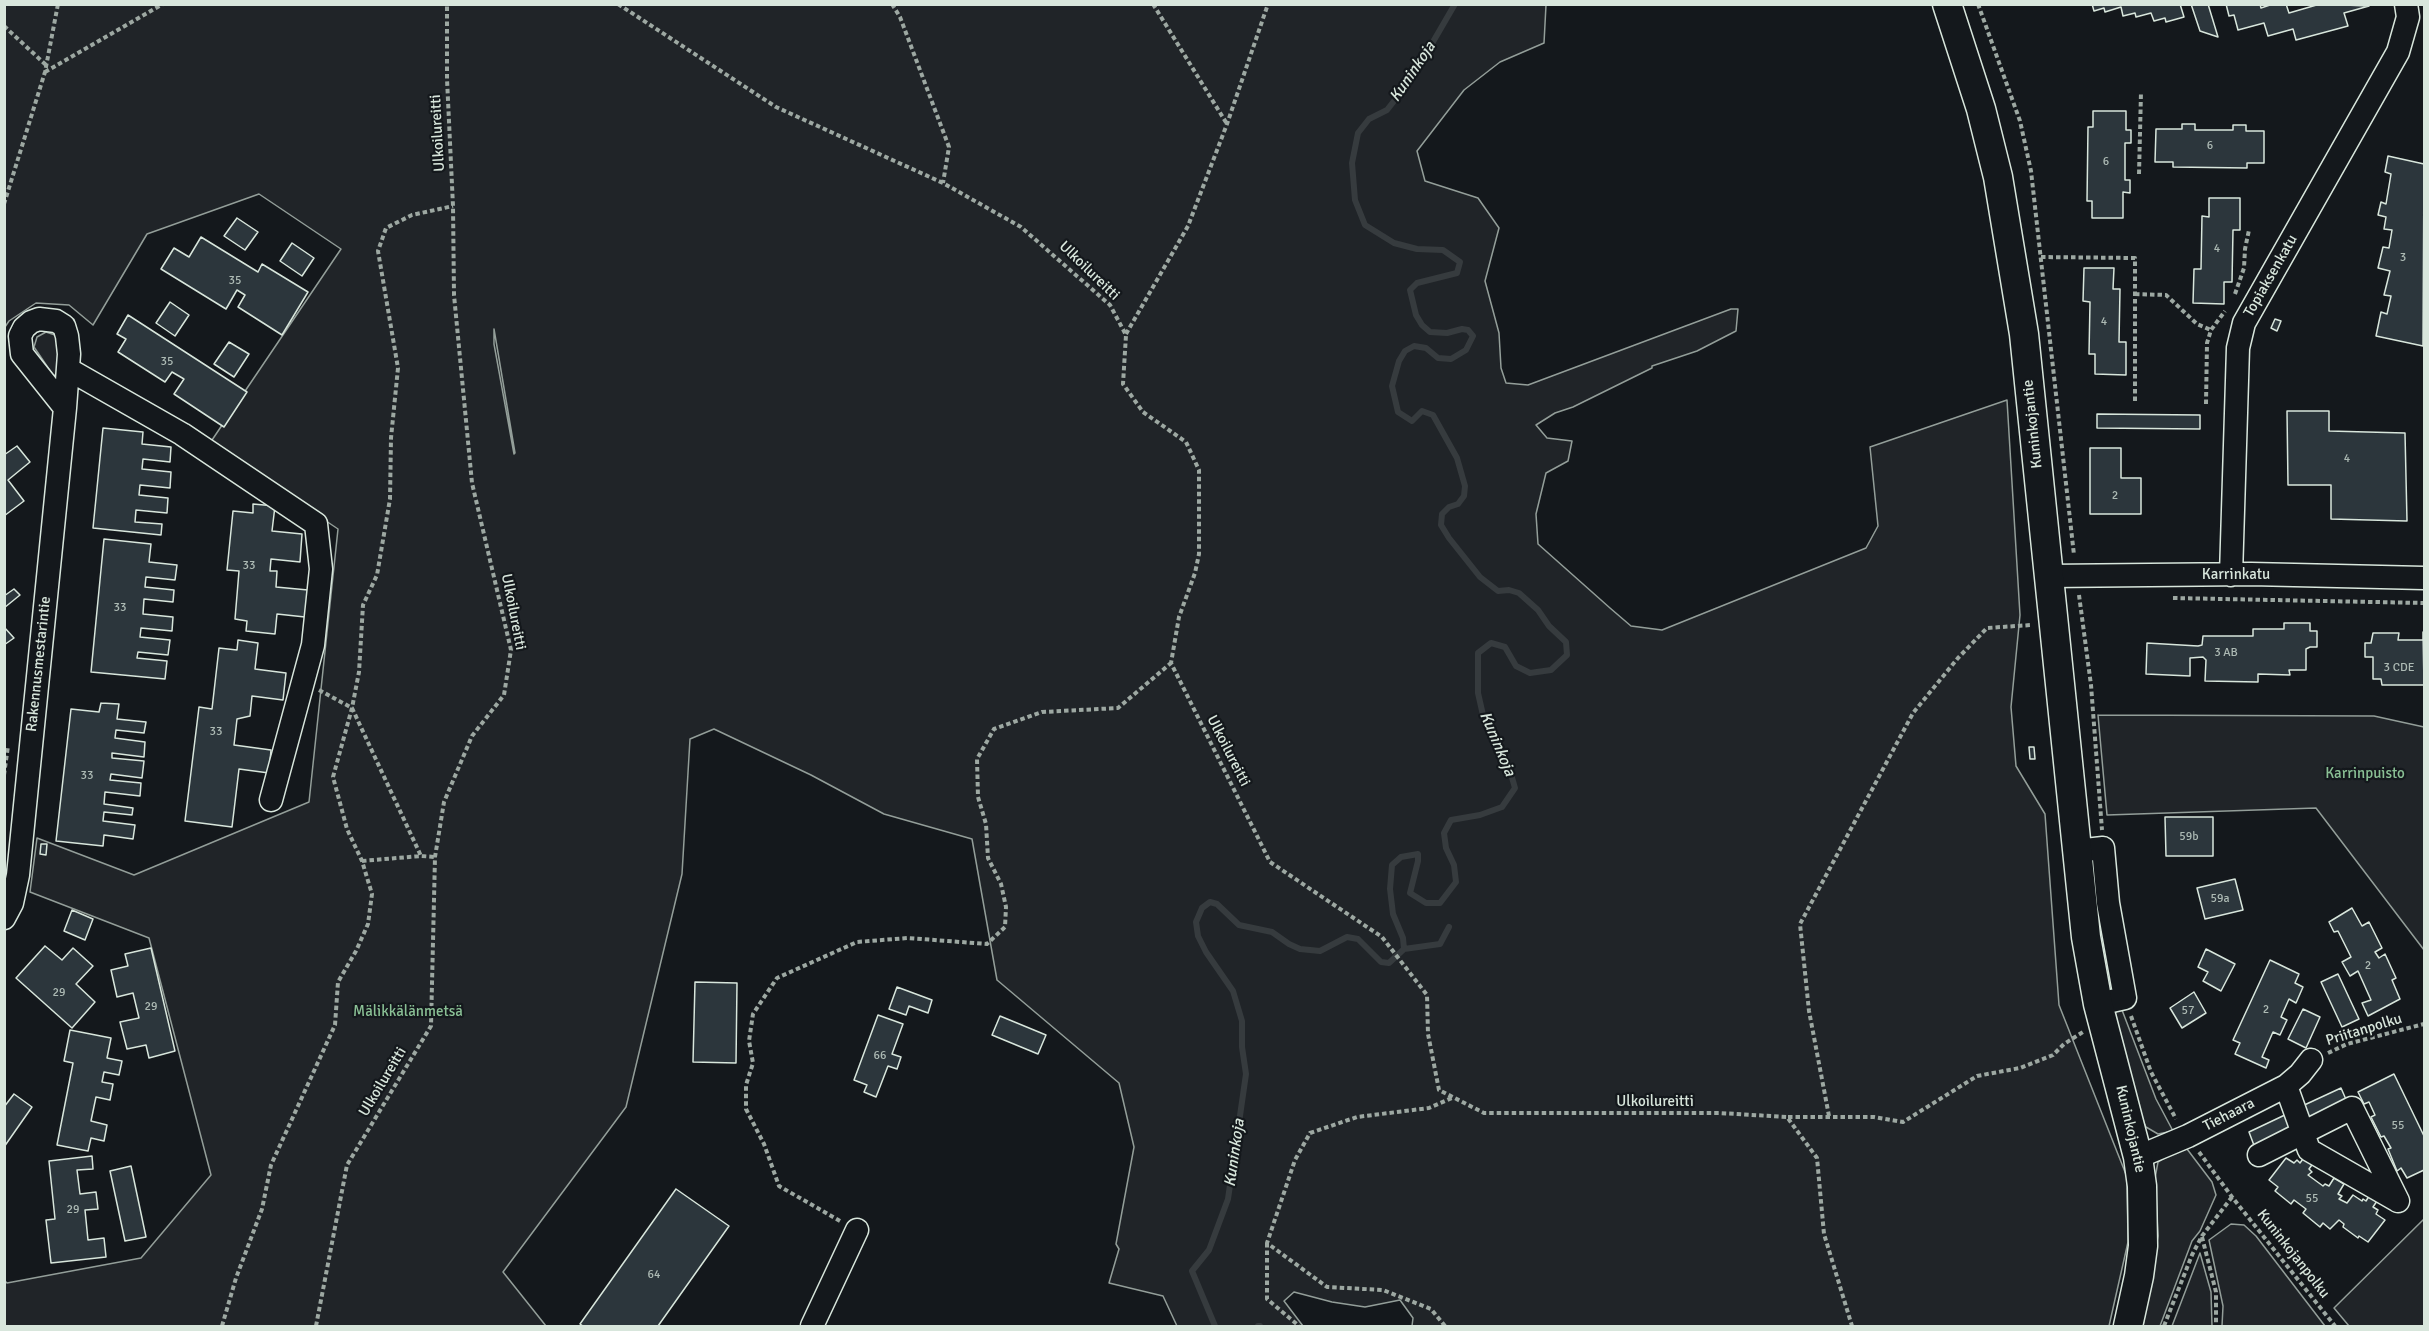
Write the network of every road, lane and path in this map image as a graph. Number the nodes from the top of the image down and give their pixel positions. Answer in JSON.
{"nodes":[{"id":1,"x":58,"y":4,"type":"edge"},
{"id":2,"x":163,"y":4,"type":"edge"},
{"id":3,"x":447,"y":4,"type":"edge"},
{"id":4,"x":618,"y":4,"type":"edge"},
{"id":5,"x":892,"y":4,"type":"edge"},
{"id":6,"x":1153,"y":4,"type":"edge"},
{"id":7,"x":1268,"y":4,"type":"edge"},
{"id":8,"x":1947,"y":4,"type":"edge"},
{"id":9,"x":2406,"y":4,"type":"edge"},
{"id":10,"x":4,"y":26,"type":"edge"},
{"id":11,"x":46,"y":66,"type":"junction"},
{"id":12,"x":45,"y":72,"type":"junction"},
{"id":13,"x":2142,"y":92,"type":"dead end"},
{"id":14,"x":1227,"y":123,"type":"junction"},
{"id":15,"x":2139,"y":174,"type":"dead end"},
{"id":16,"x":944,"y":183,"type":"junction"},
{"id":17,"x":4,"y":204,"type":"edge"},
{"id":18,"x":453,"y":206,"type":"junction"},
{"id":19,"x":2041,"y":257,"type":"dead end"},
{"id":20,"x":2135,"y":294,"type":"junction"},
{"id":21,"x":2211,"y":330,"type":"dead end"},
{"id":22,"x":1125,"y":335,"type":"junction"},
{"id":23,"x":68,"y":369,"type":"junction"},
{"id":24,"x":2135,"y":402,"type":"dead end"},
{"id":25,"x":64,"y":408,"type":"junction"},
{"id":26,"x":2231,"y":575,"type":"junction"},
{"id":27,"x":2048,"y":576,"type":"junction"},
{"id":28,"x":2424,"y":578,"type":"edge"},
{"id":29,"x":2090,"y":597,"type":"dead end"},
{"id":30,"x":2168,"y":598,"type":"dead end"},
{"id":31,"x":2424,"y":603,"type":"edge"},
{"id":32,"x":2032,"y":624,"type":"dead end"},
{"id":33,"x":1171,"y":663,"type":"junction"},
{"id":34,"x":303,"y":682,"type":"junction"},
{"id":35,"x":352,"y":708,"type":"junction"},
{"id":36,"x":271,"y":800,"type":"dead end"},
{"id":37,"x":2090,"y":850,"type":"junction"},
{"id":38,"x":421,"y":856,"type":"junction"},
{"id":39,"x":435,"y":857,"type":"junction"},
{"id":40,"x":362,"y":861,"type":"junction"},
{"id":41,"x":4,"y":918,"type":"edge"},
{"id":42,"x":2112,"y":1001,"type":"junction"},
{"id":43,"x":2424,"y":1024,"type":"edge"},
{"id":44,"x":2084,"y":1031,"type":"dead end"},
{"id":45,"x":2311,"y":1060,"type":"joint"},
{"id":46,"x":2286,"y":1086,"type":"junction"},
{"id":47,"x":1454,"y":1097,"type":"junction"},
{"id":48,"x":1829,"y":1116,"type":"junction"},
{"id":49,"x":1787,"y":1117,"type":"junction"},
{"id":50,"x":2180,"y":1126,"type":"dead end"},
{"id":51,"x":2196,"y":1146,"type":"dead end"},
{"id":52,"x":2259,"y":1155,"type":"dead end"},
{"id":53,"x":2138,"y":1157,"type":"junction"},
{"id":54,"x":2232,"y":1197,"type":"junction"},
{"id":55,"x":857,"y":1230,"type":"joint"},
{"id":56,"x":2202,"y":1236,"type":"junction"},
{"id":57,"x":1267,"y":1243,"type":"junction"},
{"id":58,"x":222,"y":1326,"type":"edge"},
{"id":59,"x":316,"y":1326,"type":"edge"},
{"id":60,"x":812,"y":1326,"type":"edge"},
{"id":61,"x":1299,"y":1326,"type":"edge"},
{"id":62,"x":1445,"y":1326,"type":"edge"},
{"id":63,"x":1851,"y":1326,"type":"edge"},
{"id":64,"x":2128,"y":1326,"type":"edge"},
{"id":65,"x":2164,"y":1326,"type":"edge"},
{"id":66,"x":2216,"y":1326,"type":"edge"},
{"id":67,"x":2335,"y":1326,"type":"edge"}],
"edges":[{"from":1,"to":11,"type":"path"},
{"from":2,"to":12,"type":"path"},
{"from":3,"to":18,"type":"path","name":"Ulkoilureitti"},
{"from":4,"to":16,"type":"path","name":"Ulkoilureitti"},
{"from":5,"to":16,"type":"path"},
{"from":6,"to":14,"type":"path"},
{"from":7,"to":14,"type":"path"},
{"from":8,"to":27,"type":"main road","name":"Kuninkojantie"},
{"from":9,"to":26,"type":"street","name":"Topiaksenkatu"},
{"from":10,"to":11,"type":"path"},
{"from":11,"to":12,"type":"path"},
{"from":12,"to":17,"type":"path"},
{"from":13,"to":15,"type":"path"},
{"from":14,"to":22,"type":"path"},
{"from":16,"to":22,"type":"path","name":"Ulkoilureitti"},
{"from":18,"to":35,"type":"path"},
{"from":18,"to":39,"type":"path","name":"Ulkoilureitti"},
{"from":19,"to":20,"type":"path"},
{"from":20,"to":21,"type":"path"},
{"from":20,"to":24,"type":"path"},
{"from":22,"to":33,"type":"path","name":"Ulkoilureitti"},
{"from":23,"to":25,"type":"street","name":"Rakennusmestarintie"},
{"from":23,"to":25,"type":"street","name":"Rakennusmestarintie"},
{"from":23,"to":34,"type":"street"},
{"from":25,"to":41,"type":"street","name":"Rakennusmestarintie"},
{"from":26,"to":27,"type":"street","name":"Karrinkatu"},
{"from":26,"to":28,"type":"street","name":"Karrinkatu"},
{"from":27,"to":37,"type":"main road","name":"Kuninkojantie"},
{"from":29,"to":37,"type":"path"},
{"from":30,"to":31,"type":"path"},
{"from":32,"to":48,"type":"path"},
{"from":33,"to":47,"type":"path","name":"Ulkoilureitti"},
{"from":33,"to":55,"type":"path"},
{"from":34,"to":35,"type":"path"},
{"from":34,"to":36,"type":"street"},
{"from":35,"to":38,"type":"path"},
{"from":35,"to":40,"type":"path"},
{"from":37,"to":42,"type":"main road","name":"Kuninkojantie"},
{"from":38,"to":39,"type":"path"},
{"from":38,"to":40,"type":"path"},
{"from":39,"to":59,"type":"path","name":"Ulkoilureitti"},
{"from":40,"to":58,"type":"path"},
{"from":42,"to":50,"type":"path"},
{"from":42,"to":53,"type":"main road","name":"Kuninkojantie"},
{"from":43,"to":45,"type":"path","name":"Priitanpolku"},
{"from":44,"to":48,"type":"path","name":"Ulkoilureitti"},
{"from":45,"to":46,"type":"street","name":"Tiehaara"},
{"from":46,"to":52,"type":"street"},
{"from":46,"to":53,"type":"street","name":"Tiehaara"},
{"from":47,"to":49,"type":"path","name":"Ulkoilureitti"},
{"from":47,"to":57,"type":"path"},
{"from":48,"to":49,"type":"path","name":"Ulkoilureitti"},
{"from":49,"to":63,"type":"path"},
{"from":51,"to":54,"type":"path","name":"Kuninkojanpolku"},
{"from":53,"to":64,"type":"main road","name":"Kuninkojantie"},
{"from":54,"to":56,"type":"path"},
{"from":54,"to":67,"type":"path","name":"Kuninkojanpolku"},
{"from":55,"to":60,"type":"street"},
{"from":56,"to":65,"type":"path"},
{"from":56,"to":66,"type":"path"},
{"from":57,"to":61,"type":"path"},
{"from":57,"to":62,"type":"path"}]}
